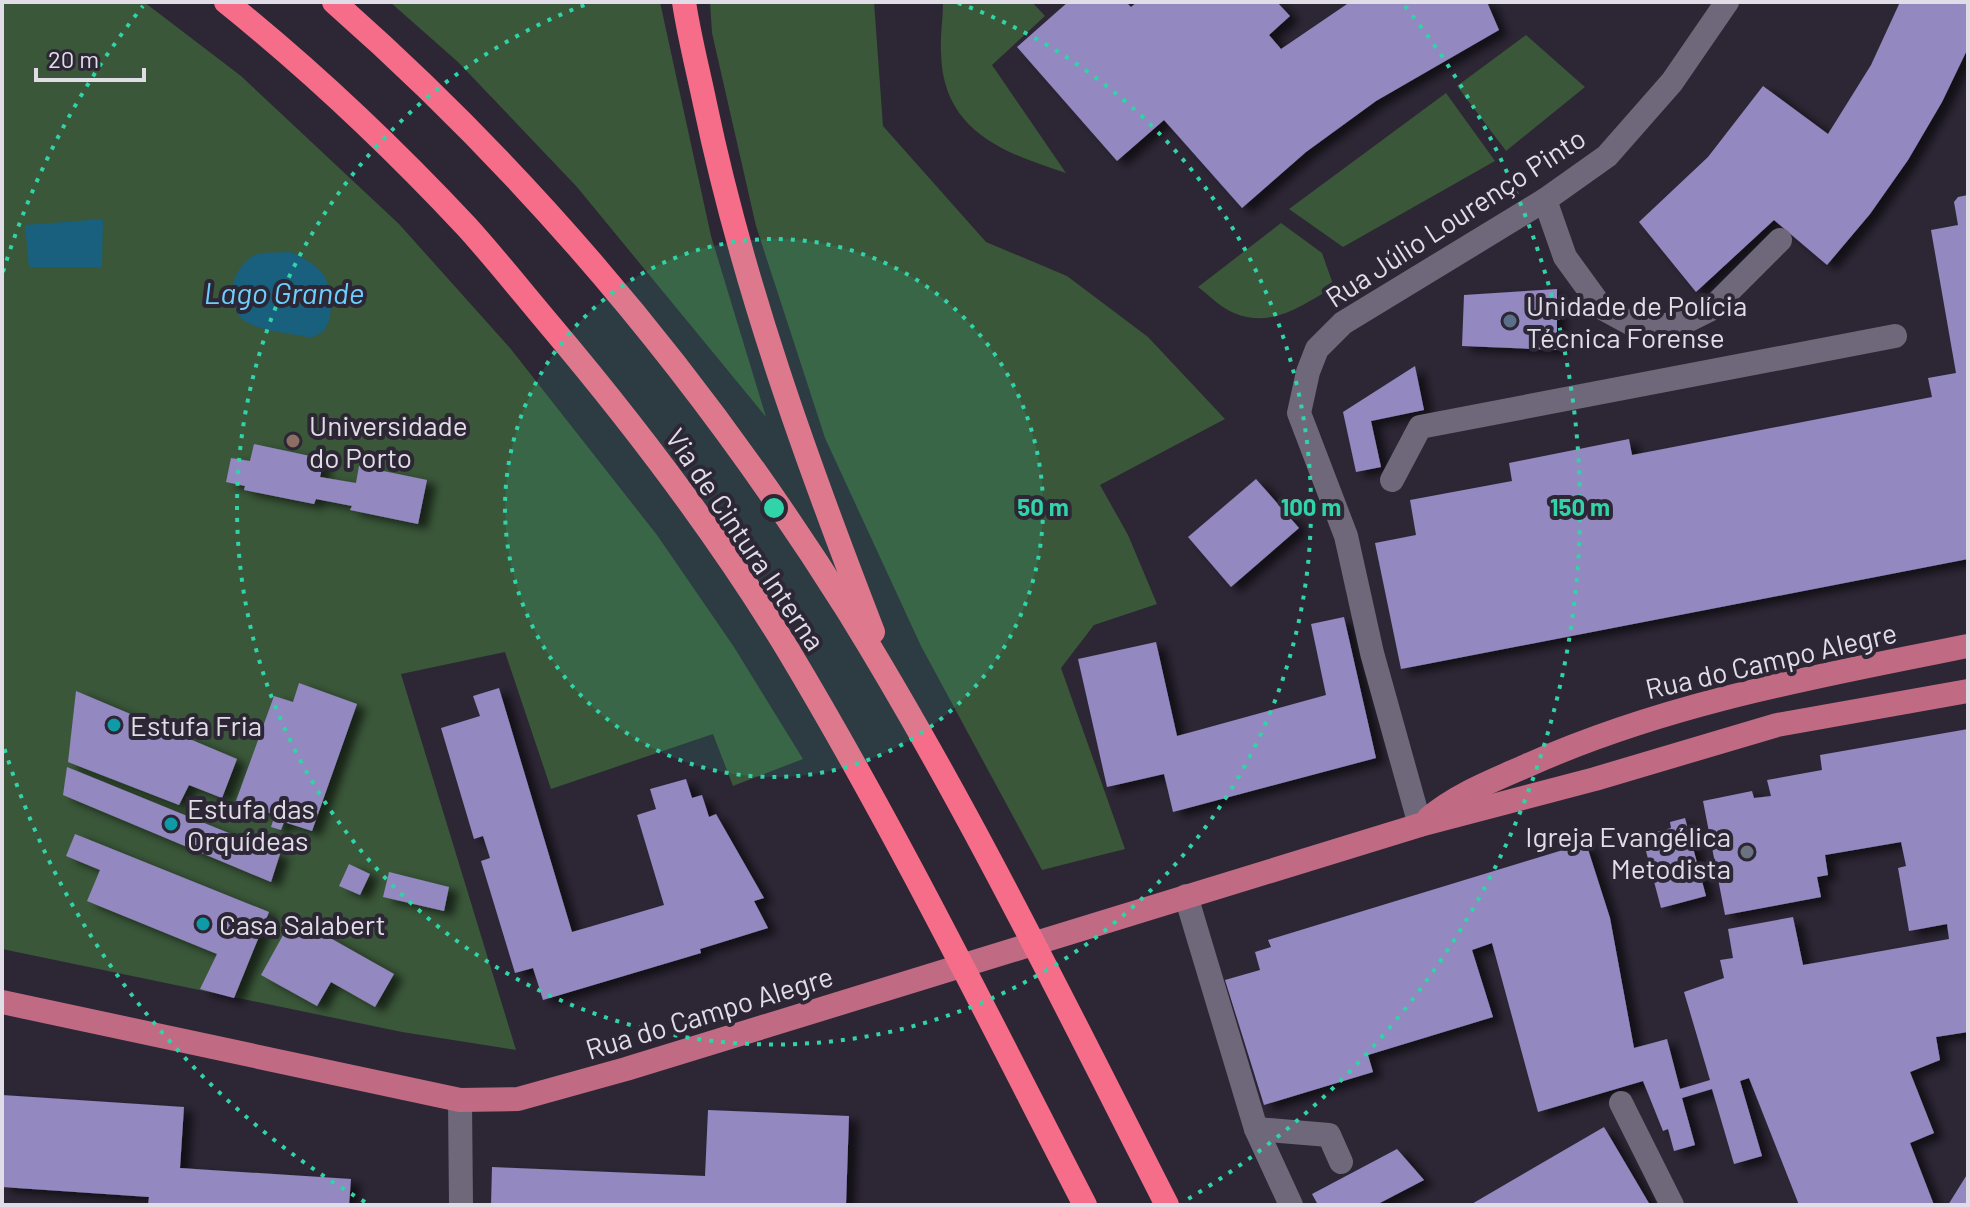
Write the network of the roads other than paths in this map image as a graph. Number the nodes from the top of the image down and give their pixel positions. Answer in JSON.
{"nodes":[{"id":1,"x":226,"y":2,"type":"edge"},
{"id":2,"x":334,"y":2,"type":"edge"},
{"id":3,"x":684,"y":2,"type":"edge"},
{"id":4,"x":1727,"y":2,"type":"edge"},
{"id":5,"x":1545,"y":200,"type":"junction"},
{"id":6,"x":1780,"y":240,"type":"dead end"},
{"id":7,"x":1895,"y":336,"type":"dead end"},
{"id":8,"x":1392,"y":480,"type":"dead end"},
{"id":9,"x":1968,"y":646,"type":"edge"},
{"id":10,"x":1968,"y":691,"type":"edge"},
{"id":11,"x":898,"y":697,"type":"junction"},
{"id":12,"x":1420,"y":825,"type":"junction"},
{"id":13,"x":1186,"y":896,"type":"junction"},
{"id":14,"x":2,"y":1002,"type":"edge"},
{"id":15,"x":460,"y":1100,"type":"junction"},
{"id":16,"x":1621,"y":1103,"type":"dead end"},
{"id":17,"x":1256,"y":1129,"type":"junction"},
{"id":18,"x":1341,"y":1162,"type":"dead end"},
{"id":19,"x":461,"y":1205,"type":"edge"},
{"id":20,"x":1085,"y":1205,"type":"edge"},
{"id":21,"x":1167,"y":1205,"type":"edge"},
{"id":22,"x":1291,"y":1205,"type":"edge"},
{"id":23,"x":1672,"y":1205,"type":"edge"}],
"edges":[{"from":1,"to":20,"type":"highway","name":"Via de Cintura Interna"},
{"from":2,"to":11,"type":"highway","name":"Via de Cintura Interna"},
{"from":3,"to":11,"type":"highway"},
{"from":4,"to":5,"type":"street","name":"Rua Júlio Lourenço Pinto"},
{"from":5,"to":6,"type":"street"},
{"from":5,"to":12,"type":"street","name":"Rua Júlio Lourenço Pinto"},
{"from":7,"to":8,"type":"street"},
{"from":9,"to":12,"type":"main road","name":"Rua do Campo Alegre"},
{"from":10,"to":12,"type":"main road","name":"Rua do Campo Alegre"},
{"from":11,"to":21,"type":"highway","name":"Via de Cintura Interna"},
{"from":12,"to":13,"type":"main road","name":"Rua do Campo Alegre"},
{"from":13,"to":15,"type":"main road","name":"Rua do Campo Alegre"},
{"from":13,"to":17,"type":"street"},
{"from":14,"to":15,"type":"main road","name":"Rua do Campo Alegre"},
{"from":15,"to":19,"type":"street"},
{"from":16,"to":23,"type":"street"},
{"from":17,"to":18,"type":"street"},
{"from":17,"to":22,"type":"street"}]}
